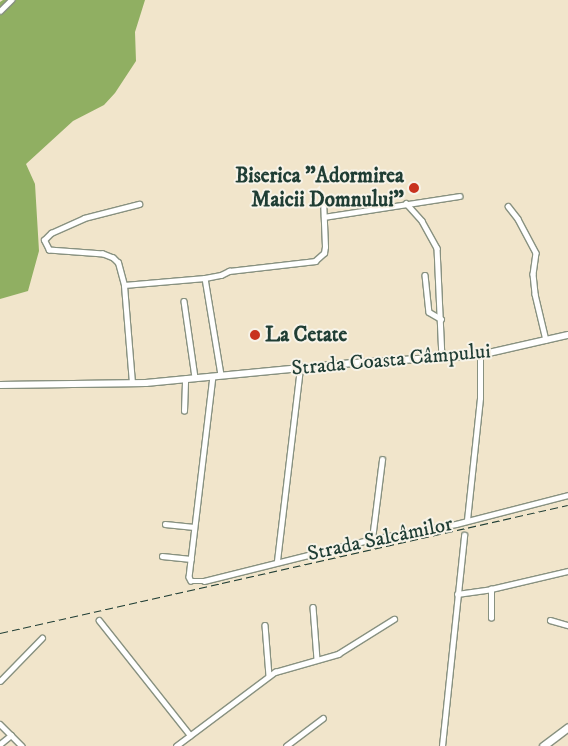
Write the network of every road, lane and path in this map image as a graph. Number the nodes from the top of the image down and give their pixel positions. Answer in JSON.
{"nodes":[{"id":1,"x":11,"y":0,"type":"edge"},
{"id":2,"x":0,"y":11,"type":"edge"},
{"id":3,"x":459,"y":196,"type":"dead end"},
{"id":4,"x":324,"y":198,"type":"dead end"},
{"id":5,"x":406,"y":203,"type":"junction"},
{"id":6,"x":139,"y":204,"type":"dead end"},
{"id":7,"x":508,"y":206,"type":"dead end"},
{"id":8,"x":324,"y":217,"type":"junction"},
{"id":9,"x":424,"y":275,"type":"dead end"},
{"id":10,"x":205,"y":278,"type":"junction"},
{"id":11,"x":124,"y":285,"type":"junction"},
{"id":12,"x":184,"y":302,"type":"dead end"},
{"id":13,"x":441,"y":319,"type":"junction"},
{"id":14,"x":568,"y":335,"type":"edge"},
{"id":15,"x":546,"y":340,"type":"junction"},
{"id":16,"x":480,"y":355,"type":"junction"},
{"id":17,"x":442,"y":358,"type":"junction"},
{"id":18,"x":300,"y":367,"type":"junction"},
{"id":19,"x":221,"y":375,"type":"junction"},
{"id":20,"x":213,"y":376,"type":"junction"},
{"id":21,"x":185,"y":378,"type":"junction"},
{"id":22,"x":195,"y":378,"type":"junction"},
{"id":23,"x":132,"y":383,"type":"junction"},
{"id":24,"x":0,"y":385,"type":"edge"},
{"id":25,"x":184,"y":411,"type":"dead end"},
{"id":26,"x":382,"y":460,"type":"dead end"},
{"id":27,"x":568,"y":495,"type":"edge"},
{"id":28,"x":467,"y":520,"type":"junction"},
{"id":29,"x":165,"y":524,"type":"dead end"},
{"id":30,"x":194,"y":528,"type":"junction"},
{"id":31,"x":464,"y":535,"type":"dead end"},
{"id":32,"x":372,"y":539,"type":"junction"},
{"id":33,"x":162,"y":556,"type":"dead end"},
{"id":34,"x":190,"y":559,"type":"junction"},
{"id":35,"x":277,"y":561,"type":"junction"},
{"id":36,"x":568,"y":571,"type":"edge"},
{"id":37,"x":491,"y":589,"type":"junction"},
{"id":38,"x":457,"y":594,"type":"junction"},
{"id":39,"x":313,"y":606,"type":"dead end"},
{"id":40,"x":491,"y":618,"type":"dead end"},
{"id":41,"x":394,"y":619,"type":"dead end"},
{"id":42,"x":99,"y":620,"type":"dead end"},
{"id":43,"x":550,"y":620,"type":"dead end"},
{"id":44,"x":265,"y":625,"type":"dead end"},
{"id":45,"x":568,"y":625,"type":"edge"},
{"id":46,"x":42,"y":638,"type":"dead end"},
{"id":47,"x":317,"y":659,"type":"junction"},
{"id":48,"x":269,"y":676,"type":"junction"},
{"id":49,"x":0,"y":681,"type":"edge"},
{"id":50,"x":323,"y":718,"type":"dead end"},
{"id":51,"x":0,"y":724,"type":"edge"},
{"id":52,"x":568,"y":727,"type":"edge"},
{"id":53,"x":11,"y":735,"type":"junction"},
{"id":54,"x":190,"y":735,"type":"junction"},
{"id":55,"x":0,"y":744,"type":"edge"},
{"id":56,"x":22,"y":746,"type":"edge"},
{"id":57,"x":176,"y":746,"type":"edge"},
{"id":58,"x":286,"y":746,"type":"edge"},
{"id":59,"x":442,"y":746,"type":"edge"},
{"id":60,"x":543,"y":746,"type":"edge"}],
"edges":[{"from":1,"to":2,"type":"street"},
{"from":3,"to":5,"type":"street"},
{"from":4,"to":8,"type":"street"},
{"from":5,"to":8,"type":"street"},
{"from":5,"to":13,"type":"street"},
{"from":6,"to":11,"type":"street"},
{"from":7,"to":15,"type":"street"},
{"from":8,"to":10,"type":"street"},
{"from":9,"to":13,"type":"street"},
{"from":10,"to":11,"type":"street"},
{"from":10,"to":19,"type":"street"},
{"from":11,"to":23,"type":"street"},
{"from":12,"to":22,"type":"street"},
{"from":13,"to":17,"type":"street"},
{"from":14,"to":15,"type":"street","name":"Strada Coasta Câmpului"},
{"from":15,"to":16,"type":"street","name":"Strada Coasta Câmpului"},
{"from":16,"to":17,"type":"street","name":"Strada Coasta Câmpului"},
{"from":16,"to":28,"type":"street"},
{"from":17,"to":18,"type":"street","name":"Strada Coasta Câmpului"},
{"from":18,"to":19,"type":"street","name":"Strada Coasta Câmpului"},
{"from":18,"to":35,"type":"street"},
{"from":19,"to":20,"type":"street","name":"Strada Coasta Câmpului"},
{"from":20,"to":22,"type":"street","name":"Strada Coasta Câmpului"},
{"from":20,"to":30,"type":"street"},
{"from":21,"to":22,"type":"street","name":"Strada Coasta Câmpului"},
{"from":21,"to":23,"type":"street","name":"Strada Coasta Câmpului"},
{"from":21,"to":25,"type":"street"},
{"from":23,"to":24,"type":"street","name":"Strada Coasta Câmpului"},
{"from":26,"to":32,"type":"street"},
{"from":27,"to":28,"type":"street","name":"Strada Salcâmilor"},
{"from":28,"to":32,"type":"street","name":"Strada Salcâmilor"},
{"from":29,"to":30,"type":"street"},
{"from":30,"to":34,"type":"street"},
{"from":31,"to":38,"type":"street"},
{"from":32,"to":35,"type":"street","name":"Strada Salcâmilor"},
{"from":33,"to":34,"type":"street"},
{"from":34,"to":35,"type":"street","name":"Strada Salcâmilor"},
{"from":36,"to":37,"type":"street"},
{"from":37,"to":38,"type":"street"},
{"from":37,"to":40,"type":"street"},
{"from":38,"to":59,"type":"street"},
{"from":39,"to":47,"type":"street"},
{"from":41,"to":47,"type":"street"},
{"from":42,"to":54,"type":"street"},
{"from":43,"to":45,"type":"street"},
{"from":44,"to":48,"type":"street"},
{"from":46,"to":49,"type":"street"},
{"from":47,"to":48,"type":"street"},
{"from":48,"to":54,"type":"street"},
{"from":50,"to":58,"type":"street"},
{"from":51,"to":53,"type":"street"},
{"from":52,"to":60,"type":"main road"},
{"from":53,"to":55,"type":"street"},
{"from":53,"to":56,"type":"street"},
{"from":54,"to":57,"type":"street"}]}
